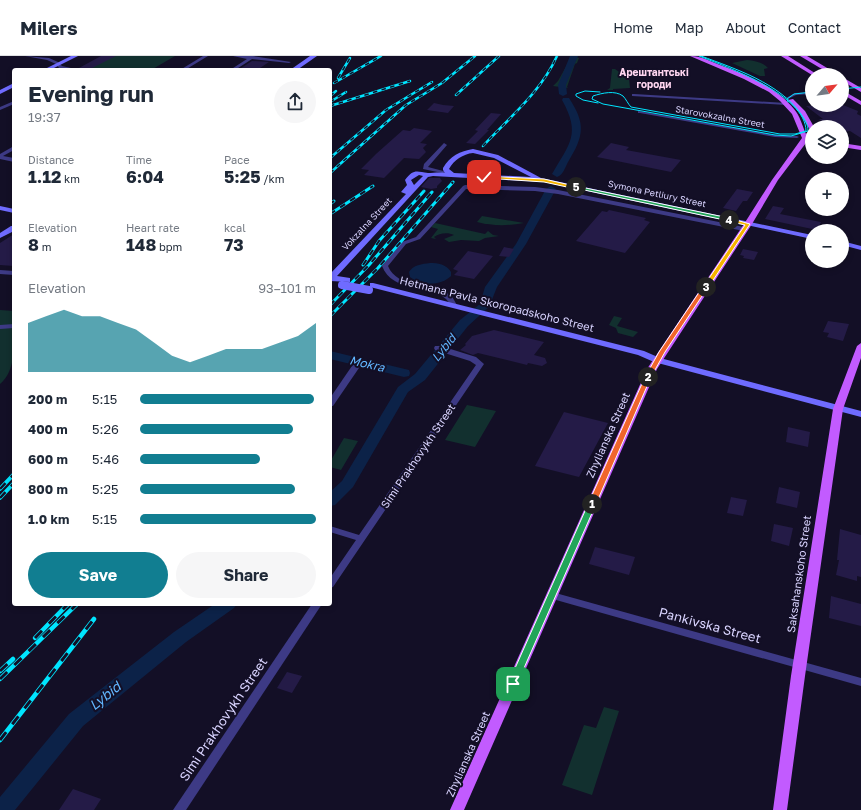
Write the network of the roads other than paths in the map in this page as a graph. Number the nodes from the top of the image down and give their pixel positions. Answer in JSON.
{"nodes":[{"id":1,"x":27,"y":56,"type":"edge"},
{"id":2,"x":75,"y":56,"type":"edge"},
{"id":3,"x":206,"y":56,"type":"edge"},
{"id":4,"x":235,"y":56,"type":"edge"},
{"id":5,"x":314,"y":56,"type":"edge"},
{"id":6,"x":693,"y":56,"type":"edge"},
{"id":7,"x":708,"y":56,"type":"edge"},
{"id":8,"x":784,"y":56,"type":"edge"},
{"id":9,"x":803,"y":56,"type":"edge"},
{"id":10,"x":252,"y":57,"type":"edge"},
{"id":11,"x":289,"y":62,"type":"dead end"},
{"id":12,"x":57,"y":64,"type":"junction"},
{"id":13,"x":50,"y":68,"type":"edge"},
{"id":14,"x":67,"y":68,"type":"edge"},
{"id":15,"x":185,"y":68,"type":"edge"},
{"id":16,"x":235,"y":68,"type":"edge"},
{"id":17,"x":297,"y":68,"type":"edge"},
{"id":18,"x":824,"y":68,"type":"edge"},
{"id":19,"x":805,"y":69,"type":"edge"},
{"id":20,"x":849,"y":83,"type":"edge"},
{"id":21,"x":12,"y":86,"type":"edge"},
{"id":22,"x":860,"y":89,"type":"edge"},
{"id":23,"x":0,"y":92,"type":"edge"},
{"id":24,"x":805,"y":93,"type":"edge"},
{"id":25,"x":634,"y":95,"type":"dead end"},
{"id":26,"x":849,"y":96,"type":"edge"},
{"id":27,"x":787,"y":101,"type":"junction"},
{"id":28,"x":12,"y":103,"type":"edge"},
{"id":29,"x":861,"y":103,"type":"edge"},
{"id":30,"x":0,"y":109,"type":"edge"},
{"id":31,"x":640,"y":112,"type":"dead end"},
{"id":32,"x":683,"y":116,"type":"dead end"},
{"id":33,"x":807,"y":120,"type":"edge"},
{"id":34,"x":805,"y":135,"type":"edge"},
{"id":35,"x":802,"y":137,"type":"junction"},
{"id":36,"x":805,"y":138,"type":"edge"},
{"id":37,"x":444,"y":145,"type":"dead end"},
{"id":38,"x":849,"y":146,"type":"edge"},
{"id":39,"x":861,"y":148,"type":"edge"},
{"id":40,"x":12,"y":149,"type":"edge"},
{"id":41,"x":0,"y":157,"type":"edge"},
{"id":42,"x":12,"y":160,"type":"edge"},
{"id":43,"x":448,"y":174,"type":"junction"},
{"id":44,"x":426,"y":176,"type":"junction"},
{"id":45,"x":529,"y":177,"type":"junction"},
{"id":46,"x":420,"y":182,"type":"junction"},
{"id":47,"x":410,"y":183,"type":"junction"},
{"id":48,"x":0,"y":208,"type":"edge"},
{"id":49,"x":12,"y":211,"type":"edge"},
{"id":50,"x":746,"y":226,"type":"junction"},
{"id":51,"x":12,"y":229,"type":"edge"},
{"id":52,"x":0,"y":236,"type":"edge"},
{"id":53,"x":805,"y":236,"type":"edge"},
{"id":54,"x":849,"y":245,"type":"edge"},
{"id":55,"x":861,"y":248,"type":"edge"},
{"id":56,"x":0,"y":272,"type":"edge"},
{"id":57,"x":12,"y":273,"type":"edge"},
{"id":58,"x":332,"y":276,"type":"edge"},
{"id":59,"x":332,"y":276,"type":"edge"},
{"id":60,"x":332,"y":279,"type":"edge"},
{"id":61,"x":371,"y":288,"type":"junction"},
{"id":62,"x":454,"y":305,"type":"junction"},
{"id":63,"x":464,"y":311,"type":"junction"},
{"id":64,"x":0,"y":326,"type":"edge"},
{"id":65,"x":12,"y":326,"type":"edge"},
{"id":66,"x":861,"y":346,"type":"edge"},
{"id":67,"x":441,"y":349,"type":"dead end"},
{"id":68,"x":657,"y":360,"type":"junction"},
{"id":69,"x":359,"y":362,"type":"dead end"},
{"id":70,"x":332,"y":401,"type":"edge"},
{"id":71,"x":838,"y":409,"type":"junction"},
{"id":72,"x":861,"y":414,"type":"edge"},
{"id":73,"x":332,"y":530,"type":"edge"},
{"id":74,"x":362,"y":539,"type":"junction"},
{"id":75,"x":332,"y":582,"type":"edge"},
{"id":76,"x":552,"y":596,"type":"junction"},
{"id":77,"x":316,"y":606,"type":"edge"},
{"id":78,"x":799,"y":664,"type":"junction"},
{"id":79,"x":861,"y":682,"type":"edge"},
{"id":80,"x":179,"y":810,"type":"edge"},
{"id":81,"x":457,"y":810,"type":"edge"},
{"id":82,"x":780,"y":810,"type":"edge"}],
"edges":[{"from":1,"to":12,"type":"street"},
{"from":2,"to":12,"type":"main road"},
{"from":3,"to":15,"type":"street"},
{"from":4,"to":10,"type":"street"},
{"from":5,"to":17,"type":"main road"},
{"from":6,"to":27,"type":"main road","name":"Zhylianska Street"},
{"from":7,"to":27,"type":"main road","name":"Zhylianska Street"},
{"from":8,"to":19,"type":"main road"},
{"from":9,"to":18,"type":"main road"},
{"from":10,"to":11,"type":"street"},
{"from":10,"to":16,"type":"street"},
{"from":12,"to":13,"type":"main road"},
{"from":12,"to":14,"type":"street"},
{"from":20,"to":22,"type":"main road"},
{"from":21,"to":23,"type":"main road"},
{"from":24,"to":27,"type":"street"},
{"from":25,"to":27,"type":"street"},
{"from":26,"to":29,"type":"main road"},
{"from":27,"to":33,"type":"main road","name":"Zhylianska Street"},
{"from":27,"to":35,"type":"main road","name":"Zhylianska Street"},
{"from":28,"to":30,"type":"street"},
{"from":31,"to":35,"type":"street","name":"Starovokzalna Street"},
{"from":32,"to":35,"type":"street","name":"Starovokzalna Street"},
{"from":34,"to":35,"type":"main road","name":"Zhylianska Street"},
{"from":35,"to":36,"type":"main road","name":"Starovokzalna Street"},
{"from":35,"to":50,"type":"main road","name":"Zhylianska Street"},
{"from":37,"to":43,"type":"street"},
{"from":38,"to":39,"type":"main road"},
{"from":40,"to":41,"type":"street"},
{"from":41,"to":42,"type":"street"},
{"from":43,"to":44,"type":"main road","name":"Vokzalna Street"},
{"from":43,"to":45,"type":"main road","name":"Vokzalna Street"},
{"from":43,"to":45,"type":"main road"},
{"from":44,"to":46,"type":"main road","name":"Vokzalna Street"},
{"from":44,"to":47,"type":"main road","name":"Vokzalna Street"},
{"from":45,"to":50,"type":"main road","name":"Symona Petliury Street"},
{"from":46,"to":47,"type":"main road"},
{"from":46,"to":58,"type":"main road","name":"Vokzalna Street"},
{"from":47,"to":59,"type":"main road","name":"Vokzalna Street"},
{"from":48,"to":49,"type":"main road"},
{"from":50,"to":53,"type":"main road","name":"Symona Petliury Street"},
{"from":50,"to":62,"type":"street","name":"Symona Petliury Street"},
{"from":50,"to":68,"type":"main road","name":"Zhylianska Street"},
{"from":51,"to":52,"type":"main road"},
{"from":54,"to":55,"type":"main road"},
{"from":56,"to":57,"type":"street"},
{"from":60,"to":61,"type":"main road","name":"Hetmana Pavla Skoropadskoho Street","bridge":true},
{"from":61,"to":62,"type":"main road","name":"Hetmana Pavla Skoropadskoho Street"},
{"from":61,"to":63,"type":"main road","name":"Hetmana Pavla Skoropadskoho Street"},
{"from":62,"to":63,"type":"main road","name":"Hetmana Pavla Skoropadskoho Street"},
{"from":63,"to":68,"type":"main road","name":"Hetmana Pavla Skoropadskoho Street"},
{"from":64,"to":65,"type":"street"},
{"from":66,"to":71,"type":"main road","name":"Saksahanskoho Street"},
{"from":67,"to":74,"type":"street","name":"Simi Prakhovykh Street"},
{"from":68,"to":71,"type":"main road","name":"Hetmana Pavla Skoropadskoho Street"},
{"from":68,"to":76,"type":"main road","name":"Zhylianska Street"},
{"from":69,"to":70,"type":"street"},
{"from":71,"to":72,"type":"main road","name":"Hetmana Pavla Skoropadskoho Street"},
{"from":71,"to":78,"type":"main road","name":"Saksahanskoho Street"},
{"from":73,"to":74,"type":"street"},
{"from":74,"to":75,"type":"street","name":"Simi Prakhovykh Street"},
{"from":76,"to":78,"type":"street","name":"Pankivska Street"},
{"from":76,"to":81,"type":"main road","name":"Zhylianska Street"},
{"from":77,"to":80,"type":"street","name":"Simi Prakhovykh Street"},
{"from":78,"to":79,"type":"street","name":"Pankivska Street"},
{"from":78,"to":82,"type":"main road","name":"Saksahanskoho Street"}]}
